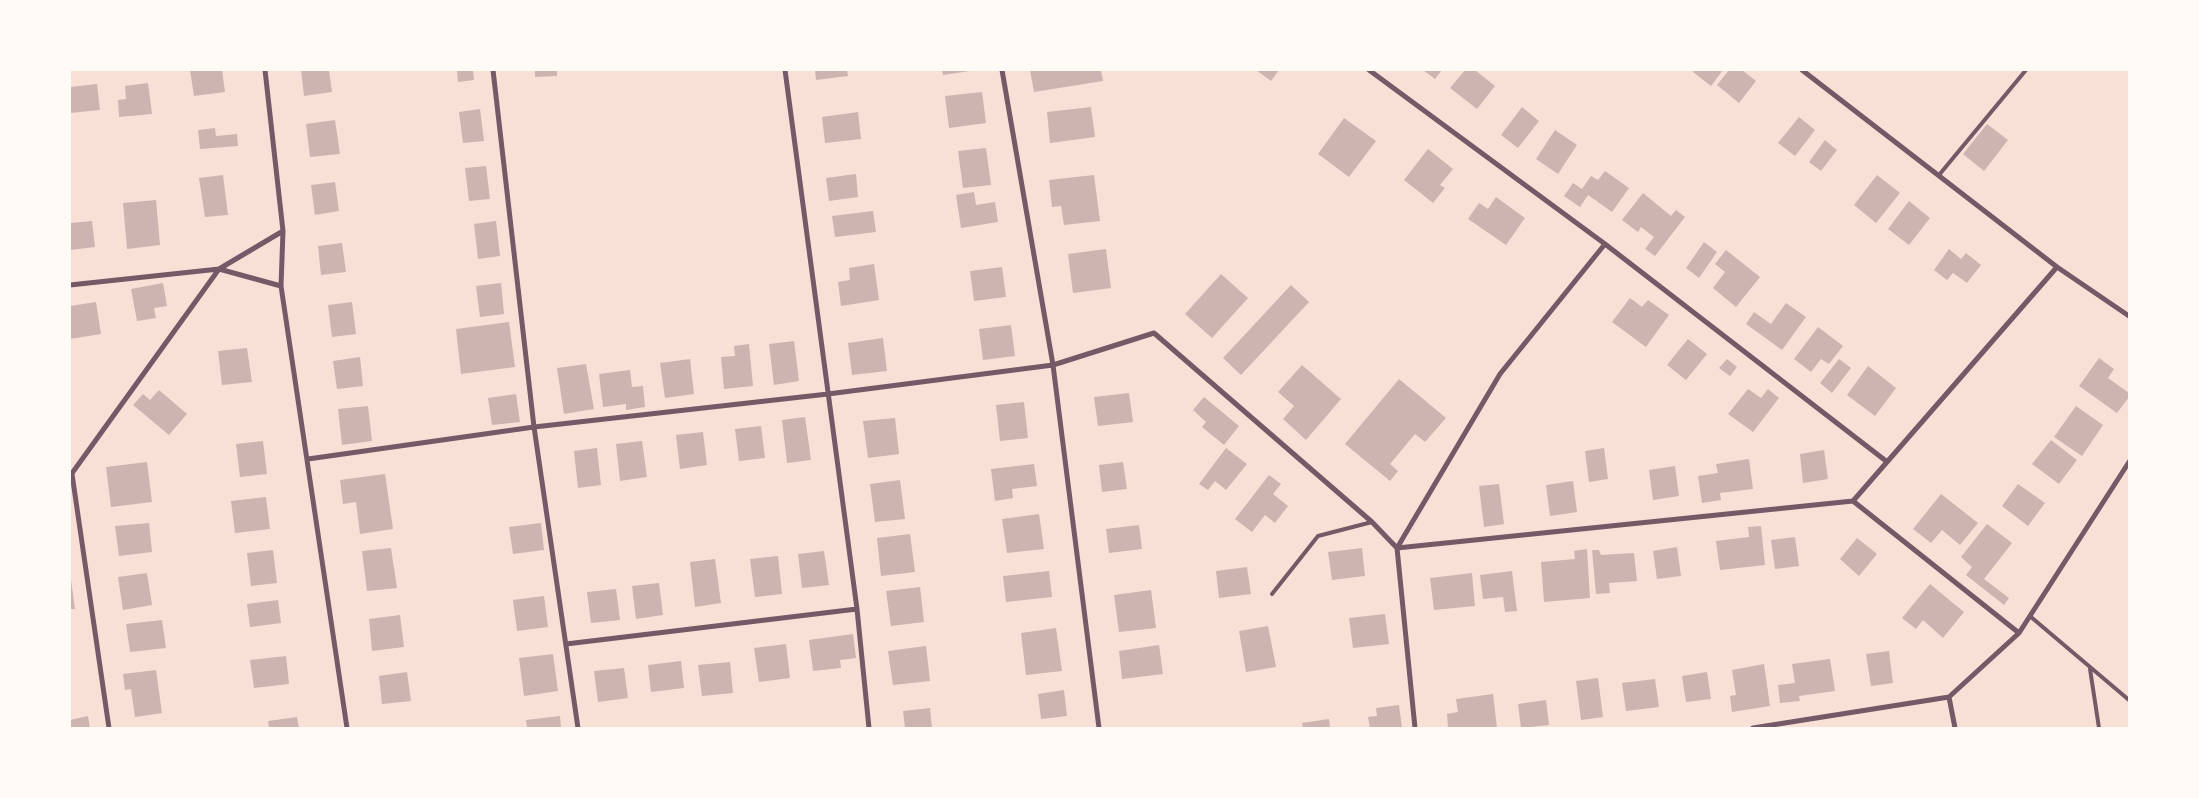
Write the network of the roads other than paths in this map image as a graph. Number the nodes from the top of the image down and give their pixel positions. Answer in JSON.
{"nodes":[{"id":1,"x":265,"y":70,"type":"edge"},
{"id":2,"x":493,"y":70,"type":"edge"},
{"id":3,"x":785,"y":70,"type":"edge"},
{"id":4,"x":1002,"y":70,"type":"edge"},
{"id":5,"x":1369,"y":70,"type":"edge"},
{"id":6,"x":1802,"y":70,"type":"edge"},
{"id":7,"x":2026,"y":70,"type":"edge"},
{"id":8,"x":1939,"y":176,"type":"junction"},
{"id":9,"x":283,"y":231,"type":"junction"},
{"id":10,"x":1604,"y":244,"type":"junction"},
{"id":11,"x":2057,"y":266,"type":"junction"},
{"id":12,"x":220,"y":269,"type":"junction"},
{"id":13,"x":70,"y":284,"type":"edge"},
{"id":14,"x":281,"y":286,"type":"junction"},
{"id":15,"x":2129,"y":316,"type":"edge"},
{"id":16,"x":1053,"y":365,"type":"junction"},
{"id":17,"x":828,"y":394,"type":"junction"},
{"id":18,"x":534,"y":428,"type":"junction"},
{"id":19,"x":308,"y":459,"type":"junction"},
{"id":20,"x":1886,"y":461,"type":"junction"},
{"id":21,"x":2129,"y":462,"type":"edge"},
{"id":22,"x":71,"y":474,"type":"edge"},
{"id":23,"x":1853,"y":501,"type":"junction"},
{"id":24,"x":1372,"y":522,"type":"junction"},
{"id":25,"x":1397,"y":548,"type":"junction"},
{"id":26,"x":1272,"y":594,"type":"dead end"},
{"id":27,"x":857,"y":609,"type":"junction"},
{"id":28,"x":2031,"y":617,"type":"junction"},
{"id":29,"x":2019,"y":633,"type":"junction"},
{"id":30,"x":566,"y":644,"type":"junction"},
{"id":31,"x":2090,"y":669,"type":"junction"},
{"id":32,"x":1949,"y":697,"type":"junction"},
{"id":33,"x":2129,"y":700,"type":"edge"},
{"id":34,"x":109,"y":728,"type":"edge"},
{"id":35,"x":346,"y":728,"type":"edge"},
{"id":36,"x":578,"y":728,"type":"edge"},
{"id":37,"x":869,"y":728,"type":"edge"},
{"id":38,"x":1099,"y":728,"type":"edge"},
{"id":39,"x":1415,"y":728,"type":"edge"},
{"id":40,"x":1753,"y":728,"type":"edge"},
{"id":41,"x":1955,"y":728,"type":"edge"},
{"id":42,"x":2099,"y":728,"type":"edge"}],
"edges":[{"from":1,"to":9,"type":"street"},
{"from":2,"to":18,"type":"street"},
{"from":3,"to":17,"type":"street"},
{"from":4,"to":16,"type":"street"},
{"from":5,"to":10,"type":"street"},
{"from":6,"to":8,"type":"street"},
{"from":7,"to":8,"type":"lane"},
{"from":8,"to":11,"type":"street"},
{"from":9,"to":12,"type":"street"},
{"from":9,"to":14,"type":"street"},
{"from":10,"to":20,"type":"street"},
{"from":10,"to":25,"type":"street"},
{"from":11,"to":15,"type":"street"},
{"from":11,"to":20,"type":"street"},
{"from":12,"to":13,"type":"street"},
{"from":12,"to":14,"type":"street"},
{"from":12,"to":22,"type":"street"},
{"from":14,"to":19,"type":"street"},
{"from":16,"to":17,"type":"street"},
{"from":16,"to":24,"type":"street"},
{"from":16,"to":38,"type":"street"},
{"from":17,"to":18,"type":"street"},
{"from":17,"to":27,"type":"street"},
{"from":18,"to":19,"type":"street"},
{"from":18,"to":30,"type":"street"},
{"from":19,"to":35,"type":"street"},
{"from":20,"to":23,"type":"street"},
{"from":21,"to":28,"type":"street"},
{"from":22,"to":34,"type":"street"},
{"from":23,"to":25,"type":"street"},
{"from":23,"to":29,"type":"street"},
{"from":24,"to":25,"type":"street"},
{"from":24,"to":26,"type":"lane"},
{"from":25,"to":39,"type":"street"},
{"from":27,"to":30,"type":"street"},
{"from":27,"to":37,"type":"street"},
{"from":28,"to":29,"type":"street"},
{"from":28,"to":31,"type":"lane"},
{"from":29,"to":32,"type":"street"},
{"from":30,"to":36,"type":"street"},
{"from":31,"to":33,"type":"lane"},
{"from":31,"to":42,"type":"lane"},
{"from":32,"to":40,"type":"street"},
{"from":32,"to":41,"type":"street"}]}
